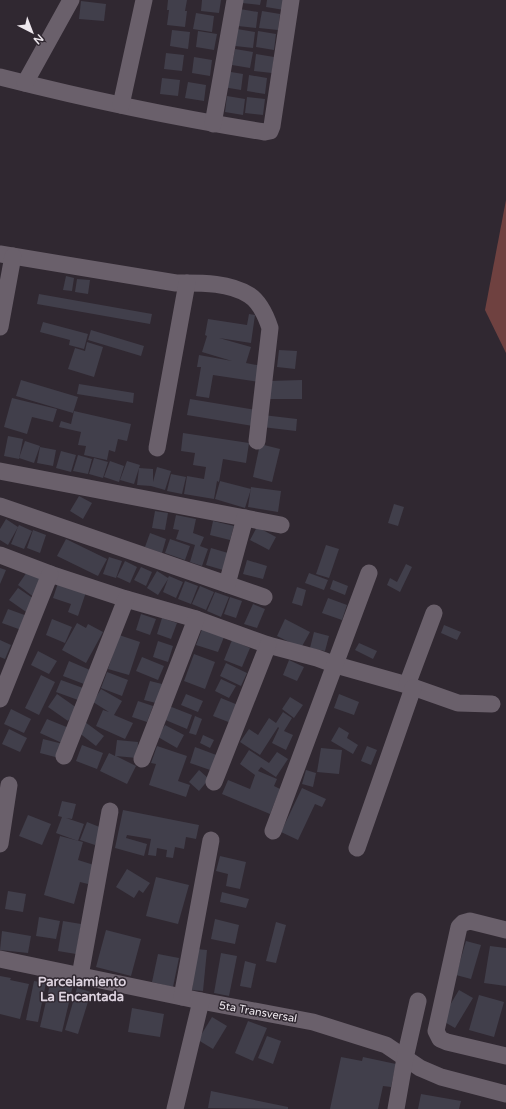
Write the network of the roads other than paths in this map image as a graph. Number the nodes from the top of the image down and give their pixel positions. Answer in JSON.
{"nodes":[{"id":1,"x":71,"y":0,"type":"edge"},
{"id":2,"x":144,"y":0,"type":"edge"},
{"id":3,"x":235,"y":0,"type":"edge"},
{"id":4,"x":291,"y":0,"type":"edge"},
{"id":5,"x":0,"y":77,"type":"edge"},
{"id":6,"x":25,"y":83,"type":"junction"},
{"id":7,"x":121,"y":105,"type":"junction"},
{"id":8,"x":213,"y":124,"type":"junction"},
{"id":9,"x":6,"y":255,"type":"edge"},
{"id":10,"x":187,"y":283,"type":"junction"},
{"id":11,"x":0,"y":327,"type":"edge"},
{"id":12,"x":257,"y":440,"type":"dead end"},
{"id":13,"x":157,"y":448,"type":"dead end"},
{"id":14,"x":0,"y":471,"type":"edge"},
{"id":15,"x":0,"y":506,"type":"edge"},
{"id":16,"x":245,"y":518,"type":"junction"},
{"id":17,"x":281,"y":525,"type":"dead end"},
{"id":18,"x":0,"y":556,"type":"edge"},
{"id":19,"x":369,"y":573,"type":"dead end"},
{"id":20,"x":50,"y":574,"type":"junction"},
{"id":21,"x":227,"y":584,"type":"junction"},
{"id":22,"x":264,"y":597,"type":"dead end"},
{"id":23,"x":126,"y":599,"type":"junction"},
{"id":24,"x":434,"y":613,"type":"dead end"},
{"id":25,"x":196,"y":620,"type":"junction"},
{"id":26,"x":268,"y":645,"type":"junction"},
{"id":27,"x":336,"y":665,"type":"junction"},
{"id":28,"x":410,"y":686,"type":"junction"},
{"id":29,"x":0,"y":699,"type":"edge"},
{"id":30,"x":492,"y":704,"type":"dead end"},
{"id":31,"x":64,"y":756,"type":"dead end"},
{"id":32,"x":142,"y":759,"type":"dead end"},
{"id":33,"x":214,"y":782,"type":"dead end"},
{"id":34,"x":9,"y":785,"type":"dead end"},
{"id":35,"x":110,"y":811,"type":"dead end"},
{"id":36,"x":273,"y":831,"type":"dead end"},
{"id":37,"x":211,"y":840,"type":"dead end"},
{"id":38,"x":0,"y":844,"type":"edge"},
{"id":39,"x":357,"y":848,"type":"dead end"},
{"id":40,"x":506,"y":930,"type":"edge"},
{"id":41,"x":0,"y":959,"type":"edge"},
{"id":42,"x":80,"y":976,"type":"junction"},
{"id":43,"x":182,"y":997,"type":"junction"},
{"id":44,"x":201,"y":1001,"type":"junction"},
{"id":45,"x":418,"y":1002,"type":"dead end"},
{"id":46,"x":506,"y":1056,"type":"edge"},
{"id":47,"x":404,"y":1058,"type":"junction"},
{"id":48,"x":506,"y":1094,"type":"edge"},
{"id":49,"x":175,"y":1109,"type":"edge"},
{"id":50,"x":396,"y":1109,"type":"edge"}],
"edges":[{"from":1,"to":6,"type":"street"},
{"from":2,"to":7,"type":"street"},
{"from":3,"to":8,"type":"street"},
{"from":4,"to":8,"type":"street"},
{"from":5,"to":6,"type":"street"},
{"from":6,"to":7,"type":"street"},
{"from":7,"to":8,"type":"street"},
{"from":9,"to":10,"type":"street"},
{"from":9,"to":11,"type":"street"},
{"from":10,"to":12,"type":"street"},
{"from":10,"to":13,"type":"street"},
{"from":14,"to":16,"type":"street"},
{"from":15,"to":21,"type":"street"},
{"from":16,"to":17,"type":"street"},
{"from":16,"to":21,"type":"street"},
{"from":18,"to":20,"type":"street"},
{"from":19,"to":27,"type":"street"},
{"from":20,"to":23,"type":"street"},
{"from":20,"to":29,"type":"street"},
{"from":21,"to":22,"type":"street"},
{"from":23,"to":25,"type":"street"},
{"from":23,"to":31,"type":"street"},
{"from":24,"to":28,"type":"street"},
{"from":25,"to":26,"type":"street"},
{"from":25,"to":32,"type":"street"},
{"from":26,"to":27,"type":"street"},
{"from":26,"to":33,"type":"street"},
{"from":27,"to":28,"type":"street"},
{"from":27,"to":36,"type":"street"},
{"from":28,"to":30,"type":"street"},
{"from":28,"to":39,"type":"street"},
{"from":34,"to":38,"type":"street"},
{"from":35,"to":42,"type":"street"},
{"from":37,"to":43,"type":"street"},
{"from":40,"to":46,"type":"street"},
{"from":41,"to":42,"type":"street","name":"5ta Transversal"},
{"from":42,"to":43,"type":"street","name":"5ta Transversal"},
{"from":43,"to":44,"type":"street","name":"5ta Transversal"},
{"from":44,"to":47,"type":"street","name":"5ta Transversal"},
{"from":44,"to":49,"type":"street"},
{"from":45,"to":47,"type":"street"},
{"from":47,"to":48,"type":"street","name":"5ta Transversal"},
{"from":47,"to":50,"type":"street"}]}
